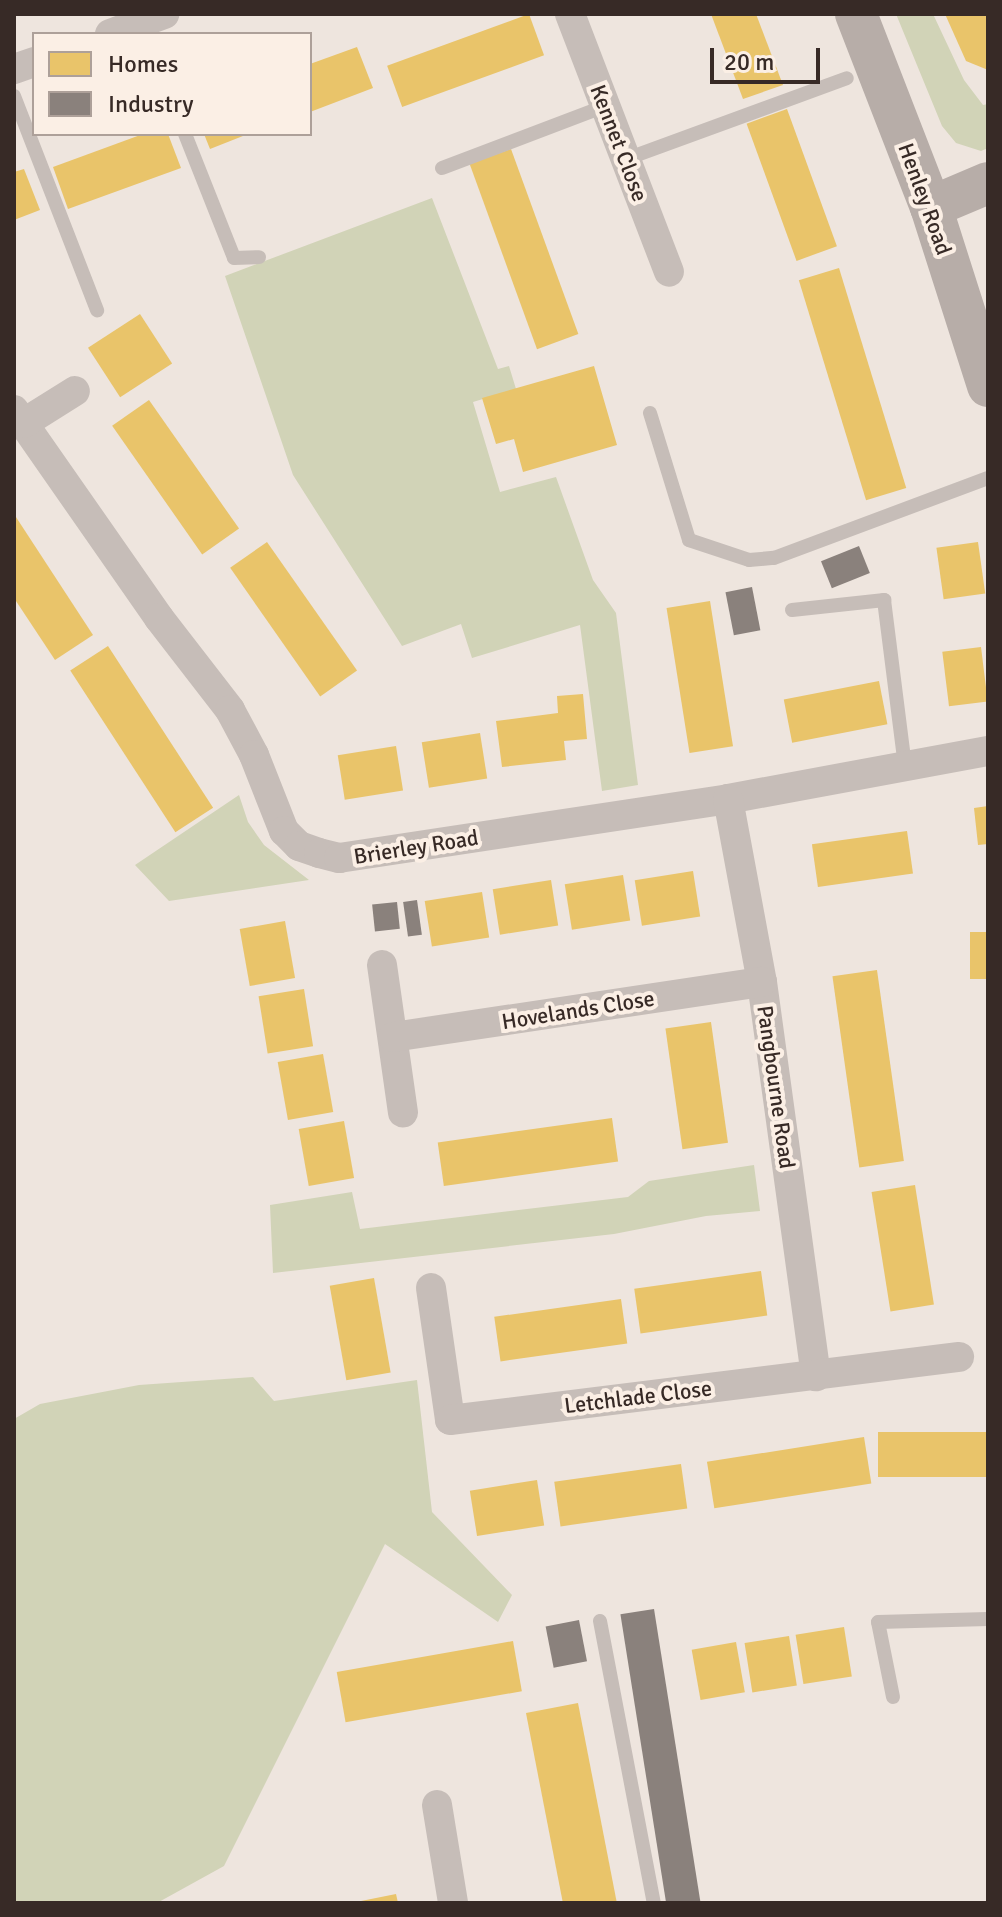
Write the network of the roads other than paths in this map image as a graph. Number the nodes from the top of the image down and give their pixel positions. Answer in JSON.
{"nodes":[{"id":1,"x":570,"y":14,"type":"edge"},
{"id":2,"x":856,"y":14,"type":"edge"},
{"id":3,"x":151,"y":23,"type":"edge"},
{"id":4,"x":117,"y":32,"type":"edge"},
{"id":5,"x":847,"y":78,"type":"dead end"},
{"id":6,"x":14,"y":96,"type":"edge"},
{"id":7,"x":605,"y":106,"type":"junction"},
{"id":8,"x":186,"y":136,"type":"edge"},
{"id":9,"x":626,"y":159,"type":"junction"},
{"id":10,"x":442,"y":168,"type":"dead end"},
{"id":11,"x":988,"y":183,"type":"edge"},
{"id":12,"x":931,"y":207,"type":"junction"},
{"id":13,"x":259,"y":257,"type":"dead end"},
{"id":14,"x":669,"y":272,"type":"dead end"},
{"id":15,"x":97,"y":310,"type":"dead end"},
{"id":16,"x":988,"y":386,"type":"edge"},
{"id":17,"x":75,"y":391,"type":"dead end"},
{"id":18,"x":650,"y":413,"type":"dead end"},
{"id":19,"x":19,"y":417,"type":"edge"},
{"id":20,"x":988,"y":478,"type":"edge"},
{"id":21,"x":792,"y":610,"type":"dead end"},
{"id":22,"x":988,"y":751,"type":"edge"},
{"id":23,"x":905,"y":767,"type":"junction"},
{"id":24,"x":728,"y":799,"type":"junction"},
{"id":25,"x":382,"y":965,"type":"dead end"},
{"id":26,"x":762,"y":982,"type":"junction"},
{"id":27,"x":393,"y":1037,"type":"junction"},
{"id":28,"x":403,"y":1113,"type":"dead end"},
{"id":29,"x":431,"y":1288,"type":"dead end"},
{"id":30,"x":959,"y":1357,"type":"dead end"},
{"id":31,"x":816,"y":1376,"type":"junction"},
{"id":32,"x":988,"y":1619,"type":"edge"},
{"id":33,"x":600,"y":1621,"type":"dead end"},
{"id":34,"x":893,"y":1697,"type":"dead end"},
{"id":35,"x":437,"y":1805,"type":"dead end"},
{"id":36,"x":453,"y":1903,"type":"edge"},
{"id":37,"x":654,"y":1903,"type":"edge"}],
"edges":[{"from":1,"to":7,"type":"street","name":"Kennet Close"},
{"from":2,"to":12,"type":"main road","name":"Henley Road"},
{"from":3,"to":4,"type":"street"},
{"from":5,"to":9,"type":"lane"},
{"from":6,"to":15,"type":"lane"},
{"from":7,"to":9,"type":"street","name":"Kennet Close"},
{"from":7,"to":10,"type":"lane"},
{"from":8,"to":13,"type":"lane"},
{"from":9,"to":14,"type":"street","name":"Kennet Close"},
{"from":11,"to":12,"type":"main road"},
{"from":12,"to":16,"type":"main road","name":"Henley Road"},
{"from":17,"to":19,"type":"street","name":"Brierley Road"},
{"from":18,"to":20,"type":"lane"},
{"from":19,"to":24,"type":"street","name":"Brierley Road"},
{"from":21,"to":23,"type":"lane"},
{"from":22,"to":23,"type":"street","name":"Brierley Road"},
{"from":23,"to":24,"type":"street","name":"Brierley Road"},
{"from":24,"to":26,"type":"street","name":"Pangbourne Road"},
{"from":25,"to":27,"type":"street"},
{"from":26,"to":27,"type":"street","name":"Hovelands Close"},
{"from":26,"to":31,"type":"street","name":"Pangbourne Road"},
{"from":27,"to":28,"type":"street"},
{"from":29,"to":31,"type":"street","name":"Letchlade Close"},
{"from":30,"to":31,"type":"street","name":"Letchlade Close"},
{"from":32,"to":34,"type":"lane"},
{"from":33,"to":37,"type":"lane"},
{"from":35,"to":36,"type":"street"}]}
